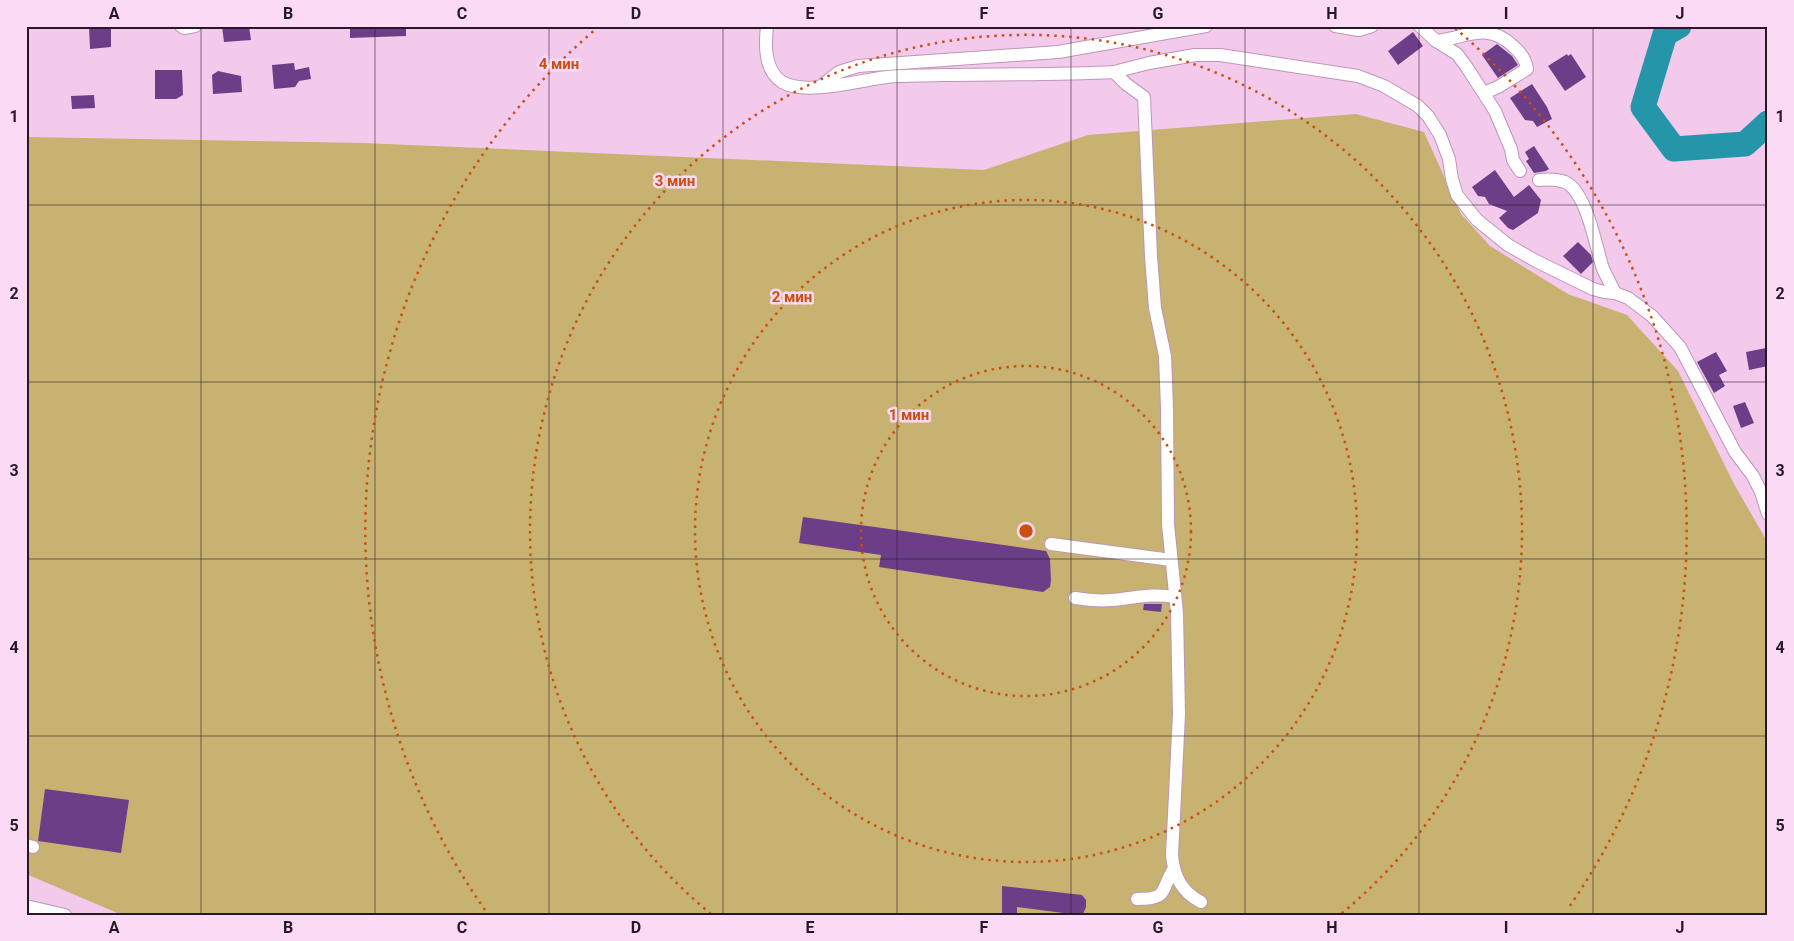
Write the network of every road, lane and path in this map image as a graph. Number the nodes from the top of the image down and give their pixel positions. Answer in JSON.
{"nodes":[{"id":1,"x":181,"y":26,"type":"edge"},
{"id":2,"x":195,"y":26,"type":"edge"},
{"id":3,"x":767,"y":26,"type":"edge"},
{"id":4,"x":1206,"y":26,"type":"edge"},
{"id":5,"x":1334,"y":26,"type":"edge"},
{"id":6,"x":1372,"y":26,"type":"edge"},
{"id":7,"x":1420,"y":26,"type":"edge"},
{"id":8,"x":1436,"y":41,"type":"junction"},
{"id":9,"x":1114,"y":72,"type":"junction"},
{"id":10,"x":821,"y":86,"type":"junction"},
{"id":11,"x":1484,"y":93,"type":"junction"},
{"id":12,"x":1520,"y":171,"type":"dead end"},
{"id":13,"x":1538,"y":180,"type":"dead end"},
{"id":14,"x":1615,"y":293,"type":"junction"},
{"id":15,"x":1768,"y":514,"type":"edge"},
{"id":16,"x":1051,"y":544,"type":"dead end"},
{"id":17,"x":1171,"y":560,"type":"junction"},
{"id":18,"x":1175,"y":597,"type":"junction"},
{"id":19,"x":1075,"y":598,"type":"dead end"},
{"id":20,"x":1174,"y":870,"type":"junction"},
{"id":21,"x":1137,"y":899,"type":"dead end"},
{"id":22,"x":1201,"y":902,"type":"dead end"},
{"id":23,"x":26,"y":906,"type":"edge"},
{"id":24,"x":65,"y":915,"type":"edge"}],
"edges":[{"from":1,"to":2,"type":"street"},
{"from":3,"to":10,"type":"street"},
{"from":4,"to":10,"type":"street"},
{"from":5,"to":6,"type":"street"},
{"from":7,"to":8,"type":"street"},
{"from":8,"to":11,"type":"street"},
{"from":8,"to":11,"type":"street"},
{"from":9,"to":10,"type":"street"},
{"from":9,"to":14,"type":"street"},
{"from":9,"to":17,"type":"street"},
{"from":11,"to":12,"type":"street"},
{"from":13,"to":14,"type":"street"},
{"from":14,"to":15,"type":"street"},
{"from":16,"to":17,"type":"street"},
{"from":17,"to":18,"type":"street"},
{"from":18,"to":19,"type":"street"},
{"from":18,"to":20,"type":"street"},
{"from":20,"to":21,"type":"street"},
{"from":20,"to":22,"type":"street"},
{"from":23,"to":24,"type":"street"}]}
